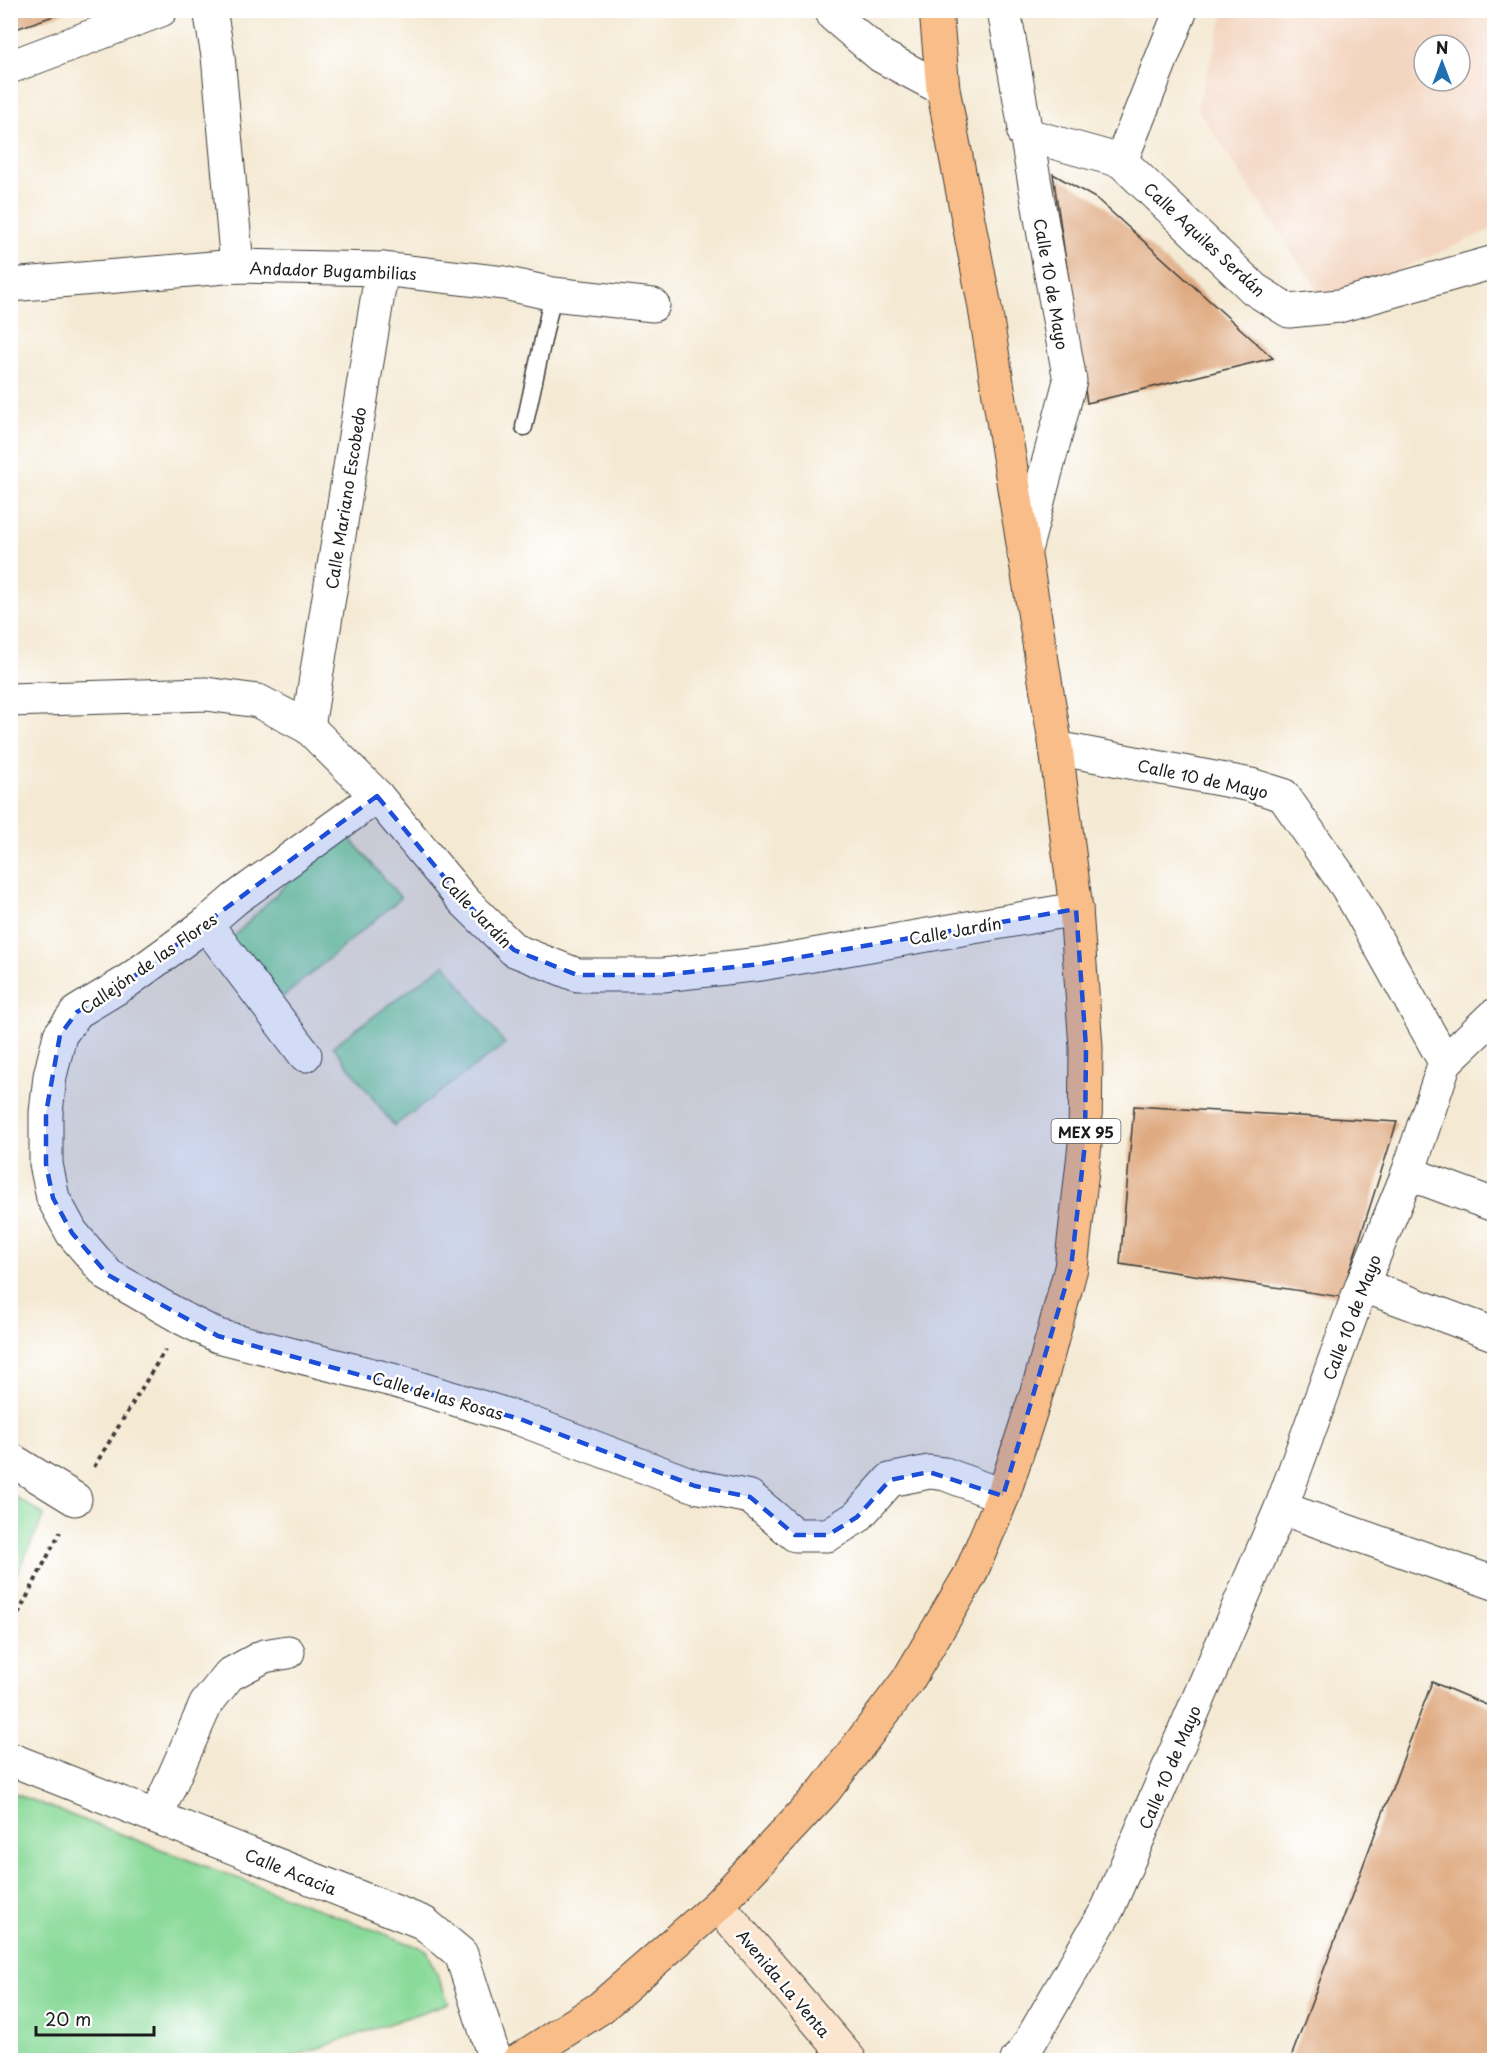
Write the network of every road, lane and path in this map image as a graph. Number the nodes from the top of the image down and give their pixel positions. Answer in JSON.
{"nodes":[{"id":1,"x":161,"y":10,"type":"edge"},
{"id":2,"x":210,"y":10,"type":"edge"},
{"id":3,"x":831,"y":10,"type":"edge"},
{"id":4,"x":936,"y":10,"type":"edge"},
{"id":5,"x":1004,"y":10,"type":"edge"},
{"id":6,"x":1181,"y":10,"type":"edge"},
{"id":7,"x":10,"y":67,"type":"edge"},
{"id":8,"x":943,"y":89,"type":"junction"},
{"id":9,"x":1024,"y":134,"type":"junction"},
{"id":10,"x":1121,"y":161,"type":"junction"},
{"id":11,"x":1494,"y":262,"type":"edge"},
{"id":12,"x":237,"y":266,"type":"junction"},
{"id":13,"x":382,"y":269,"type":"junction"},
{"id":14,"x":10,"y":285,"type":"edge"},
{"id":15,"x":553,"y":294,"type":"junction"},
{"id":16,"x":653,"y":305,"type":"dead end"},
{"id":17,"x":524,"y":427,"type":"dead end"},
{"id":18,"x":1024,"y":554,"type":"junction"},
{"id":19,"x":10,"y":700,"type":"edge"},
{"id":20,"x":308,"y":727,"type":"junction"},
{"id":21,"x":1056,"y":748,"type":"junction"},
{"id":22,"x":377,"y":796,"type":"junction"},
{"id":23,"x":1076,"y":909,"type":"junction"},
{"id":24,"x":206,"y":924,"type":"junction"},
{"id":25,"x":1494,"y":1014,"type":"edge"},
{"id":26,"x":306,"y":1055,"type":"dead end"},
{"id":27,"x":1445,"y":1062,"type":"junction"},
{"id":28,"x":1408,"y":1173,"type":"junction"},
{"id":29,"x":1494,"y":1205,"type":"edge"},
{"id":30,"x":1362,"y":1285,"type":"junction"},
{"id":31,"x":184,"y":1319,"type":"junction"},
{"id":32,"x":1494,"y":1334,"type":"edge"},
{"id":33,"x":10,"y":1459,"type":"edge"},
{"id":34,"x":1004,"y":1496,"type":"junction"},
{"id":35,"x":75,"y":1499,"type":"junction"},
{"id":36,"x":1281,"y":1508,"type":"junction"},
{"id":37,"x":1494,"y":1583,"type":"edge"},
{"id":38,"x":10,"y":1630,"type":"edge"},
{"id":39,"x":288,"y":1652,"type":"dead end"},
{"id":40,"x":10,"y":1759,"type":"edge"},
{"id":41,"x":156,"y":1816,"type":"junction"},
{"id":42,"x":718,"y":1905,"type":"junction"},
{"id":43,"x":495,"y":2061,"type":"edge"},
{"id":44,"x":519,"y":2061,"type":"edge"},
{"id":45,"x":850,"y":2061,"type":"edge"},
{"id":46,"x":1017,"y":2061,"type":"edge"}],
"edges":[{"from":1,"to":7,"type":"street"},
{"from":2,"to":12,"type":"street"},
{"from":3,"to":8,"type":"street"},
{"from":4,"to":8,"type":"highway","number":"MEX 95"},
{"from":5,"to":9,"type":"street","name":"Calle 10 de Mayo"},
{"from":6,"to":10,"type":"street"},
{"from":8,"to":18,"type":"highway","number":"MEX 95"},
{"from":9,"to":10,"type":"street","name":"Calle Aquiles Serdán"},
{"from":9,"to":18,"type":"street","name":"Calle 10 de Mayo"},
{"from":10,"to":11,"type":"street","name":"Calle Aquiles Serdán"},
{"from":12,"to":13,"type":"street","name":"Andador Bugambilias"},
{"from":12,"to":14,"type":"street","name":"Andador Bugambilias"},
{"from":13,"to":15,"type":"street","name":"Andador Bugambilias"},
{"from":13,"to":20,"type":"street","name":"Calle Mariano Escobedo"},
{"from":15,"to":16,"type":"street","name":"Andador Bugambilias"},
{"from":15,"to":17,"type":"lane"},
{"from":18,"to":21,"type":"highway","number":"MEX 95"},
{"from":19,"to":20,"type":"street","name":"Calle Jardín"},
{"from":20,"to":22,"type":"street","name":"Calle Jardín"},
{"from":21,"to":23,"type":"highway","number":"MEX 95"},
{"from":21,"to":27,"type":"street","name":"Calle 10 de Mayo"},
{"from":22,"to":23,"type":"street","name":"Calle Jardín"},
{"from":22,"to":24,"type":"street","name":"Callejón de las Flores"},
{"from":23,"to":34,"type":"highway","number":"MEX 95"},
{"from":24,"to":26,"type":"street"},
{"from":24,"to":31,"type":"street","name":"Callejón de las Flores"},
{"from":25,"to":27,"type":"street"},
{"from":27,"to":28,"type":"street","name":"Calle 10 de Mayo"},
{"from":28,"to":29,"type":"street"},
{"from":28,"to":30,"type":"street","name":"Calle 10 de Mayo"},
{"from":30,"to":32,"type":"street"},
{"from":30,"to":36,"type":"street","name":"Calle 10 de Mayo"},
{"from":31,"to":34,"type":"street","name":"Calle de las Rosas"},
{"from":31,"to":35,"type":"path"},
{"from":33,"to":35,"type":"street"},
{"from":34,"to":42,"type":"highway","number":"MEX 95"},
{"from":35,"to":38,"type":"path"},
{"from":36,"to":37,"type":"street"},
{"from":36,"to":46,"type":"street","name":"Calle 10 de Mayo"},
{"from":39,"to":41,"type":"street"},
{"from":40,"to":41,"type":"street","name":"Calle Acacia"},
{"from":41,"to":43,"type":"street","name":"Calle Acacia"},
{"from":42,"to":44,"type":"highway","number":"MEX 95"},
{"from":42,"to":45,"type":"main road","name":"Avenida La Venta"}]}
